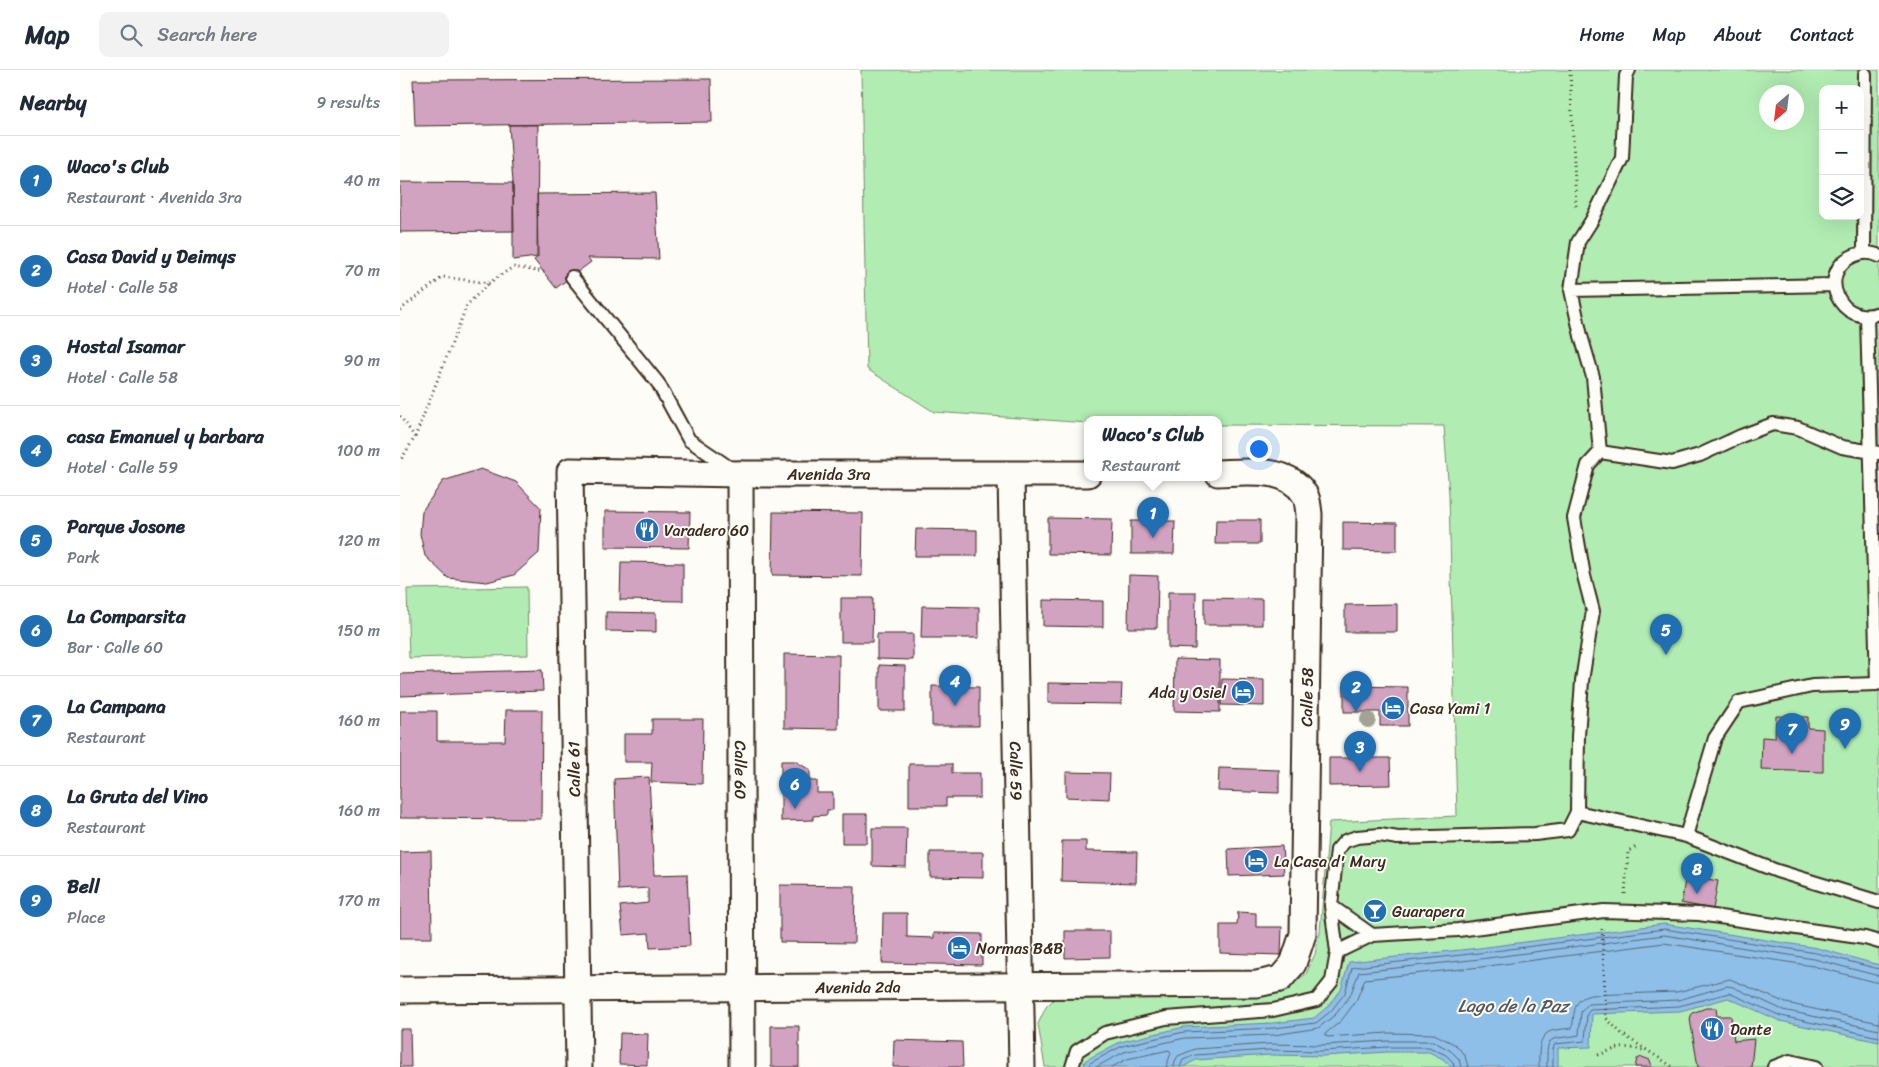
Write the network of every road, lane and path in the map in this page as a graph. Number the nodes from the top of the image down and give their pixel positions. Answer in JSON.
{"nodes":[{"id":1,"x":1570,"y":70,"type":"edge"},
{"id":2,"x":1629,"y":70,"type":"edge"},
{"id":3,"x":1864,"y":71,"type":"edge"},
{"id":4,"x":1578,"y":242,"type":"junction"},
{"id":5,"x":1864,"y":253,"type":"junction"},
{"id":6,"x":1879,"y":256,"type":"edge"},
{"id":7,"x":544,"y":272,"type":"dead end"},
{"id":8,"x":572,"y":277,"type":"dead end"},
{"id":9,"x":488,"y":283,"type":"junction"},
{"id":10,"x":1834,"y":285,"type":"junction"},
{"id":11,"x":1571,"y":290,"type":"junction"},
{"id":12,"x":400,"y":310,"type":"edge"},
{"id":13,"x":1873,"y":314,"type":"edge"},
{"id":14,"x":400,"y":416,"type":"edge"},
{"id":15,"x":415,"y":437,"type":"junction"},
{"id":16,"x":1600,"y":452,"type":"junction"},
{"id":17,"x":1875,"y":453,"type":"edge"},
{"id":18,"x":400,"y":460,"type":"edge"},
{"id":19,"x":570,"y":471,"type":"joint"},
{"id":20,"x":1222,"y":473,"type":"edge"},
{"id":21,"x":740,"y":474,"type":"junction"},
{"id":22,"x":1084,"y":474,"type":"edge"},
{"id":23,"x":1011,"y":475,"type":"junction"},
{"id":24,"x":1577,"y":812,"type":"junction"},
{"id":25,"x":1650,"y":829,"type":"junction"},
{"id":26,"x":1686,"y":836,"type":"junction"},
{"id":27,"x":1879,"y":902,"type":"edge"},
{"id":28,"x":1331,"y":906,"type":"junction"},
{"id":29,"x":1623,"y":912,"type":"junction"},
{"id":30,"x":1602,"y":926,"type":"dead end"},
{"id":31,"x":1372,"y":935,"type":"junction"},
{"id":32,"x":1879,"y":942,"type":"edge"},
{"id":33,"x":1298,"y":951,"type":"joint"},
{"id":34,"x":1337,"y":952,"type":"junction"},
{"id":35,"x":1020,"y":986,"type":"junction"},
{"id":36,"x":741,"y":988,"type":"junction"},
{"id":37,"x":578,"y":989,"type":"junction"},
{"id":38,"x":400,"y":990,"type":"edge"},
{"id":39,"x":1649,"y":1052,"type":"junction"},
{"id":40,"x":1598,"y":1055,"type":"dead end"},
{"id":41,"x":578,"y":1067,"type":"edge"},
{"id":42,"x":742,"y":1067,"type":"edge"},
{"id":43,"x":1022,"y":1067,"type":"edge"},
{"id":44,"x":1072,"y":1067,"type":"edge"},
{"id":45,"x":1673,"y":1067,"type":"edge"},
{"id":46,"x":1774,"y":1067,"type":"edge"},
{"id":47,"x":1816,"y":1067,"type":"edge"}],
"edges":[{"from":1,"to":4,"type":"path"},
{"from":2,"to":4,"type":"lane"},
{"from":3,"to":5,"type":"lane"},
{"from":4,"to":11,"type":"lane"},
{"from":5,"to":6,"type":"lane"},
{"from":5,"to":10,"type":"lane"},
{"from":7,"to":9,"type":"path"},
{"from":8,"to":21,"type":"lane"},
{"from":9,"to":12,"type":"path"},
{"from":9,"to":15,"type":"path"},
{"from":10,"to":11,"type":"lane"},
{"from":10,"to":13,"type":"lane"},
{"from":11,"to":16,"type":"lane"},
{"from":13,"to":17,"type":"lane"},
{"from":14,"to":15,"type":"path"},
{"from":15,"to":18,"type":"path"},
{"from":16,"to":17,"type":"lane"},
{"from":16,"to":24,"type":"lane"},
{"from":17,"to":26,"type":"lane"},
{"from":19,"to":21,"type":"street","name":"Avenida 3ra"},
{"from":19,"to":37,"type":"street","name":"Calle 61"},
{"from":20,"to":33,"type":"street","name":"Calle 58"},
{"from":21,"to":23,"type":"street","name":"Avenida 3ra"},
{"from":21,"to":36,"type":"street","name":"Calle 60"},
{"from":22,"to":23,"type":"street","name":"Avenida 3ra"},
{"from":23,"to":35,"type":"street","name":"Calle 59"},
{"from":24,"to":25,"type":"lane"},
{"from":24,"to":28,"type":"lane"},
{"from":25,"to":26,"type":"lane"},
{"from":25,"to":29,"type":"path"},
{"from":26,"to":27,"type":"lane"},
{"from":28,"to":31,"type":"lane"},
{"from":28,"to":34,"type":"lane"},
{"from":29,"to":31,"type":"lane"},
{"from":29,"to":32,"type":"lane"},
{"from":30,"to":39,"type":"path"},
{"from":31,"to":34,"type":"lane"},
{"from":33,"to":35,"type":"street","name":"Avenida 2da"},
{"from":34,"to":44,"type":"lane"},
{"from":35,"to":36,"type":"street","name":"Avenida 2da"},
{"from":35,"to":43,"type":"street","name":"Calle 59"},
{"from":36,"to":37,"type":"street","name":"Avenida 2da"},
{"from":36,"to":42,"type":"street","name":"Calle 60"},
{"from":37,"to":38,"type":"street","name":"Avenida 2da"},
{"from":37,"to":41,"type":"street","name":"Calle 61"},
{"from":39,"to":40,"type":"path"},
{"from":39,"to":45,"type":"path"},
{"from":46,"to":47,"type":"lane"}]}
